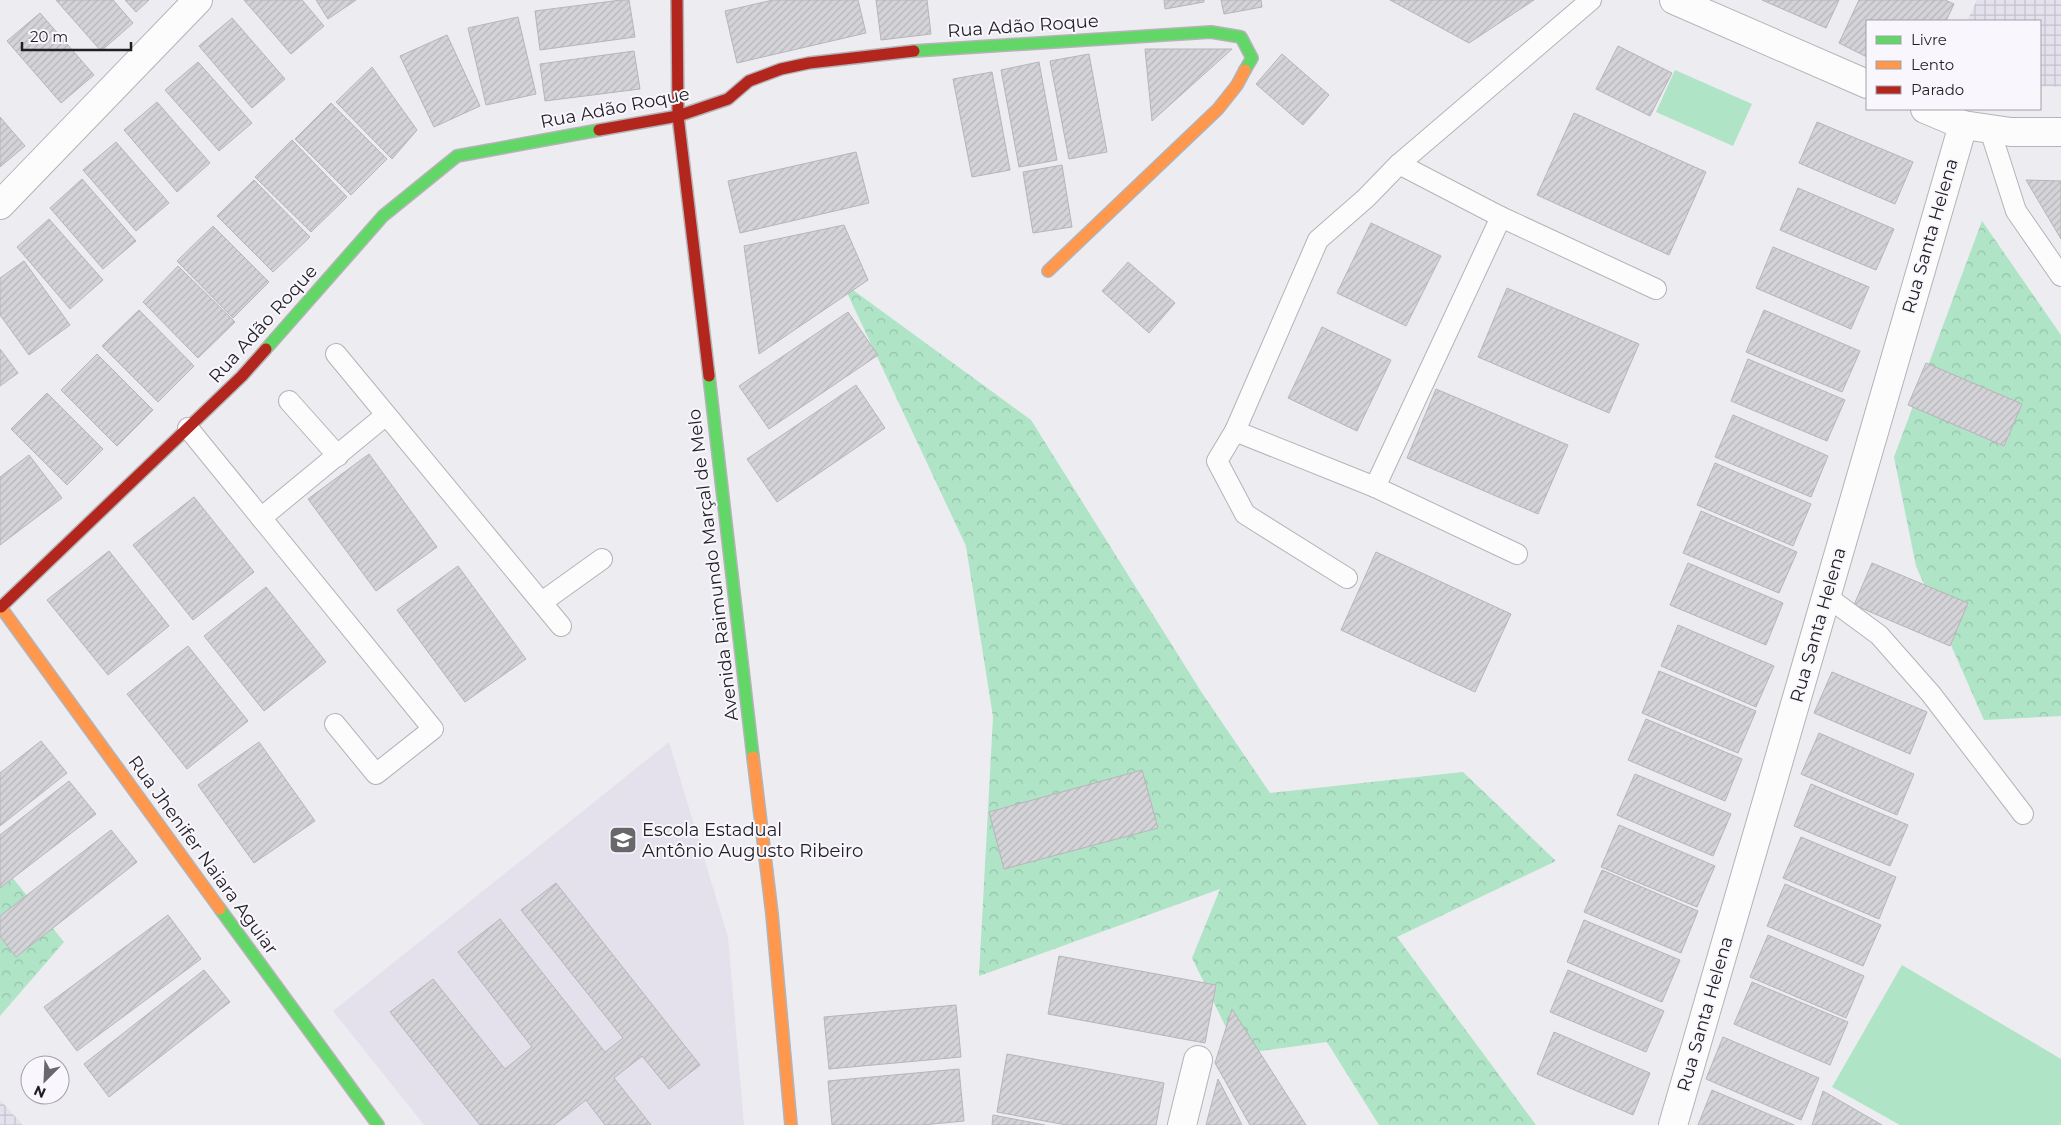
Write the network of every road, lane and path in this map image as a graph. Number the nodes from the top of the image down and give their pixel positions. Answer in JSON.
{"nodes":[{"id":1,"x":198,"y":0,"type":"edge"},
{"id":2,"x":676,"y":0,"type":"edge"},
{"id":3,"x":1591,"y":0,"type":"edge"},
{"id":4,"x":1674,"y":0,"type":"edge"},
{"id":5,"x":1866,"y":84,"type":"edge"},
{"id":6,"x":1926,"y":110,"type":"edge"},
{"id":7,"x":678,"y":116,"type":"junction"},
{"id":8,"x":1962,"y":125,"type":"junction"},
{"id":9,"x":1990,"y":130,"type":"junction"},
{"id":10,"x":2061,"y":132,"type":"edge"},
{"id":11,"x":1400,"y":164,"type":"junction"},
{"id":12,"x":0,"y":205,"type":"edge"},
{"id":13,"x":1501,"y":217,"type":"junction"},
{"id":14,"x":1048,"y":271,"type":"dead end"},
{"id":15,"x":2061,"y":276,"type":"edge"},
{"id":16,"x":1656,"y":289,"type":"dead end"},
{"id":17,"x":336,"y":354,"type":"dead end"},
{"id":18,"x":289,"y":401,"type":"dead end"},
{"id":19,"x":386,"y":415,"type":"junction"},
{"id":20,"x":188,"y":428,"type":"junction"},
{"id":21,"x":1235,"y":431,"type":"junction"},
{"id":22,"x":338,"y":456,"type":"junction"},
{"id":23,"x":1375,"y":487,"type":"junction"},
{"id":24,"x":261,"y":518,"type":"junction"},
{"id":25,"x":1517,"y":554,"type":"dead end"},
{"id":26,"x":602,"y":559,"type":"dead end"},
{"id":27,"x":1347,"y":578,"type":"dead end"},
{"id":28,"x":1826,"y":596,"type":"junction"},
{"id":29,"x":542,"y":602,"type":"junction"},
{"id":30,"x":1,"y":606,"type":"edge"},
{"id":31,"x":561,"y":626,"type":"dead end"},
{"id":32,"x":336,"y":724,"type":"dead end"},
{"id":33,"x":2023,"y":814,"type":"dead end"},
{"id":34,"x":1198,"y":1060,"type":"dead end"},
{"id":35,"x":378,"y":1125,"type":"edge"},
{"id":36,"x":791,"y":1125,"type":"edge"},
{"id":37,"x":1182,"y":1125,"type":"edge"},
{"id":38,"x":1673,"y":1125,"type":"edge"}],
"edges":[{"from":1,"to":12,"type":"street"},
{"from":2,"to":7,"type":"street","name":"Avenida Raimundo Marçal de Melo"},
{"from":3,"to":11,"type":"lane"},
{"from":4,"to":5,"type":"street"},
{"from":6,"to":8,"type":"street"},
{"from":7,"to":14,"type":"street","name":"Rua Adão Roque"},
{"from":7,"to":20,"type":"street","name":"Rua Adão Roque"},
{"from":7,"to":36,"type":"street","name":"Avenida Raimundo Marçal de Melo"},
{"from":8,"to":9,"type":"street"},
{"from":8,"to":28,"type":"street","name":"Rua Santa Helena"},
{"from":9,"to":10,"type":"street"},
{"from":9,"to":15,"type":"lane"},
{"from":11,"to":13,"type":"lane"},
{"from":11,"to":21,"type":"lane"},
{"from":13,"to":16,"type":"lane"},
{"from":13,"to":23,"type":"lane"},
{"from":17,"to":19,"type":"lane"},
{"from":18,"to":22,"type":"lane"},
{"from":19,"to":22,"type":"lane"},
{"from":19,"to":29,"type":"lane"},
{"from":20,"to":24,"type":"lane"},
{"from":20,"to":30,"type":"street","name":"Rua Adão Roque"},
{"from":21,"to":23,"type":"lane"},
{"from":21,"to":27,"type":"lane"},
{"from":22,"to":24,"type":"lane"},
{"from":23,"to":25,"type":"lane"},
{"from":24,"to":32,"type":"lane"},
{"from":26,"to":29,"type":"lane"},
{"from":28,"to":33,"type":"lane"},
{"from":28,"to":38,"type":"street","name":"Rua Santa Helena"},
{"from":29,"to":31,"type":"lane"},
{"from":30,"to":35,"type":"street","name":"Rua Jhenifer Naiara Aguiar"},
{"from":34,"to":37,"type":"street"}]}
